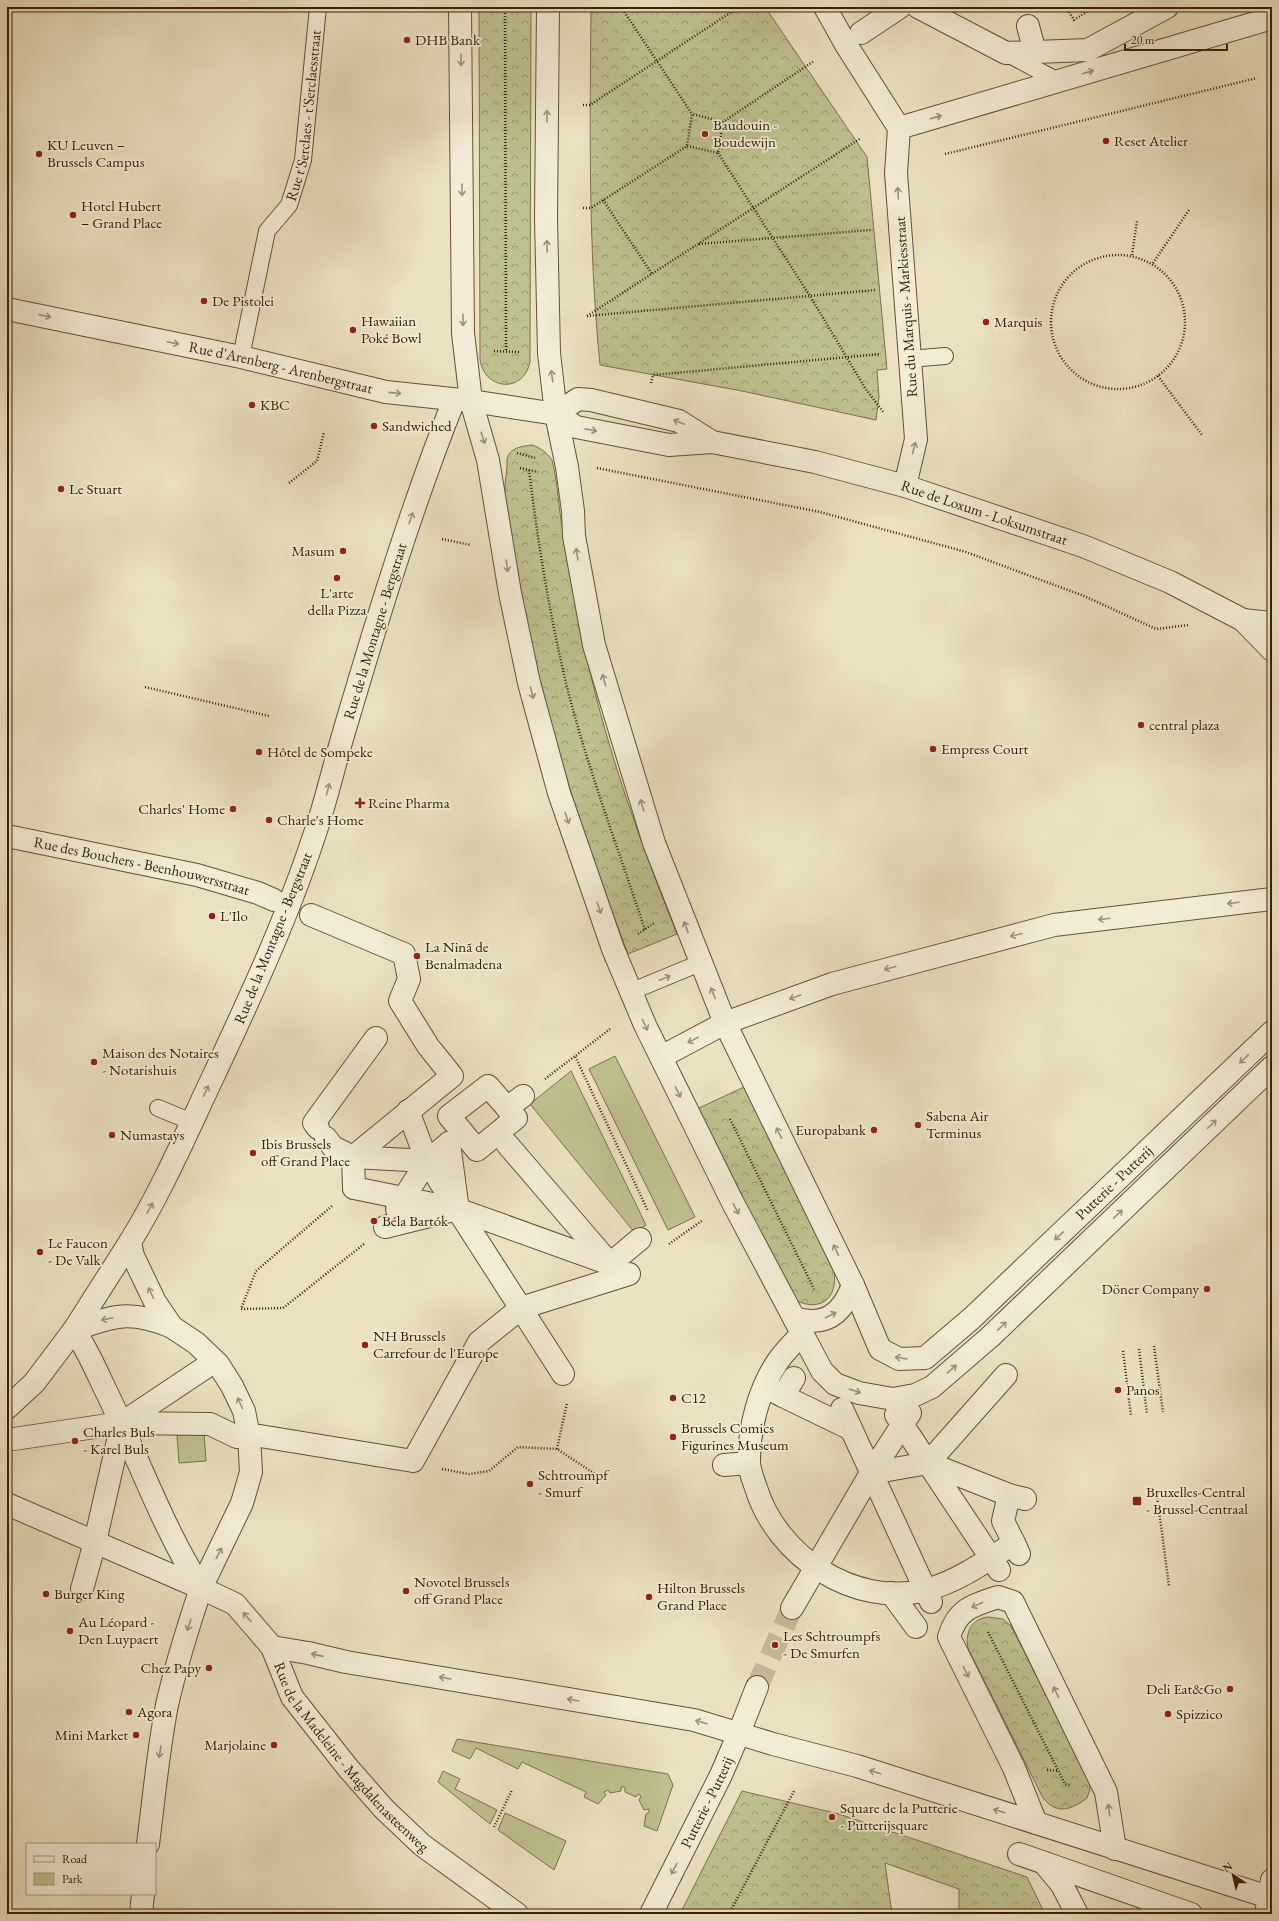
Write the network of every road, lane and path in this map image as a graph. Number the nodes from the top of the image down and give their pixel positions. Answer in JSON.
{"nodes":[{"id":1,"x":318,"y":7,"type":"edge"},
{"id":2,"x":460,"y":7,"type":"edge"},
{"id":3,"x":505,"y":7,"type":"edge"},
{"id":4,"x":548,"y":7,"type":"edge"},
{"id":5,"x":621,"y":7,"type":"edge"},
{"id":6,"x":739,"y":7,"type":"edge"},
{"id":7,"x":825,"y":7,"type":"edge"},
{"id":8,"x":900,"y":7,"type":"edge"},
{"id":9,"x":918,"y":7,"type":"edge"},
{"id":10,"x":1066,"y":7,"type":"edge"},
{"id":11,"x":1094,"y":7,"type":"edge"},
{"id":12,"x":1167,"y":7,"type":"edge"},
{"id":13,"x":1272,"y":18,"type":"edge"},
{"id":14,"x":1028,"y":26,"type":"dead end"},
{"id":15,"x":861,"y":33,"type":"dead end"},
{"id":16,"x":1035,"y":52,"type":"junction"},
{"id":17,"x":1006,"y":53,"type":"junction"},
{"id":18,"x":656,"y":61,"type":"junction"},
{"id":19,"x":814,"y":61,"type":"dead end"},
{"id":20,"x":1257,"y":78,"type":"dead end"},
{"id":21,"x":1058,"y":81,"type":"junction"},
{"id":22,"x":583,"y":105,"type":"dead end"},
{"id":23,"x":692,"y":114,"type":"junction"},
{"id":24,"x":723,"y":122,"type":"junction"},
{"id":25,"x":899,"y":128,"type":"junction"},
{"id":26,"x":861,"y":138,"type":"dead end"},
{"id":27,"x":687,"y":146,"type":"junction"},
{"id":28,"x":718,"y":153,"type":"junction"},
{"id":29,"x":945,"y":154,"type":"dead end"},
{"id":30,"x":604,"y":200,"type":"junction"},
{"id":31,"x":583,"y":208,"type":"dead end"},
{"id":32,"x":754,"y":208,"type":"junction"},
{"id":33,"x":1189,"y":210,"type":"dead end"},
{"id":34,"x":1137,"y":221,"type":"dead end"},
{"id":35,"x":873,"y":230,"type":"dead end"},
{"id":36,"x":773,"y":238,"type":"junction"},
{"id":37,"x":698,"y":244,"type":"junction"},
{"id":38,"x":1132,"y":255,"type":"junction"},
{"id":39,"x":1153,"y":263,"type":"junction"},
{"id":40,"x":652,"y":274,"type":"junction"},
{"id":41,"x":879,"y":289,"type":"dead end"},
{"id":42,"x":810,"y":296,"type":"junction"},
{"id":43,"x":7,"y":309,"type":"edge"},
{"id":44,"x":493,"y":351,"type":"dead end"},
{"id":45,"x":506,"y":352,"type":"junction"},
{"id":46,"x":524,"y":352,"type":"dead end"},
{"id":47,"x":885,"y":353,"type":"dead end"},
{"id":48,"x":846,"y":356,"type":"junction"},
{"id":49,"x":945,"y":356,"type":"dead end"},
{"id":50,"x":241,"y":357,"type":"junction"},
{"id":51,"x":909,"y":359,"type":"junction"},
{"id":52,"x":1158,"y":376,"type":"junction"},
{"id":53,"x":651,"y":383,"type":"dead end"},
{"id":54,"x":463,"y":400,"type":"junction"},
{"id":55,"x":556,"y":414,"type":"junction"},
{"id":56,"x":885,"y":415,"type":"dead end"},
{"id":57,"x":324,"y":432,"type":"dead end"},
{"id":58,"x":1202,"y":435,"type":"dead end"},
{"id":59,"x":712,"y":442,"type":"junction"},
{"id":60,"x":485,"y":445,"type":"junction"},
{"id":61,"x":515,"y":467,"type":"dead end"},
{"id":62,"x":567,"y":467,"type":"junction"},
{"id":63,"x":529,"y":470,"type":"junction"},
{"id":64,"x":542,"y":472,"type":"dead end"},
{"id":65,"x":289,"y":482,"type":"dead end"},
{"id":66,"x":905,"y":486,"type":"junction"},
{"id":67,"x":442,"y":539,"type":"dead end"},
{"id":68,"x":471,"y":545,"type":"dead end"},
{"id":69,"x":1243,"y":620,"type":"junction"},
{"id":70,"x":1272,"y":623,"type":"edge"},
{"id":71,"x":1192,"y":625,"type":"dead end"},
{"id":72,"x":1272,"y":650,"type":"edge"},
{"id":73,"x":144,"y":687,"type":"dead end"},
{"id":74,"x":269,"y":716,"type":"dead end"},
{"id":75,"x":7,"y":836,"type":"edge"},
{"id":76,"x":1272,"y":899,"type":"edge"},
{"id":77,"x":274,"y":900,"type":"dead end"},
{"id":78,"x":311,"y":915,"type":"dead end"},
{"id":79,"x":657,"y":921,"type":"dead end"},
{"id":80,"x":645,"y":930,"type":"junction"},
{"id":81,"x":635,"y":936,"type":"dead end"},
{"id":82,"x":700,"y":963,"type":"junction"},
{"id":83,"x":630,"y":992,"type":"junction"},
{"id":84,"x":725,"y":1023,"type":"junction"},
{"id":85,"x":610,"y":1029,"type":"dead end"},
{"id":86,"x":1272,"y":1032,"type":"edge"},
{"id":87,"x":376,"y":1038,"type":"dead end"},
{"id":88,"x":575,"y":1056,"type":"junction"},
{"id":89,"x":661,"y":1057,"type":"junction"},
{"id":90,"x":1272,"y":1067,"type":"edge"},
{"id":91,"x":542,"y":1082,"type":"dead end"},
{"id":92,"x":461,"y":1089,"type":"junction"},
{"id":93,"x":158,"y":1108,"type":"dead end"},
{"id":94,"x":408,"y":1111,"type":"junction"},
{"id":95,"x":736,"y":1116,"type":"dead end"},
{"id":96,"x":730,"y":1119,"type":"junction"},
{"id":97,"x":192,"y":1122,"type":"junction"},
{"id":98,"x":725,"y":1122,"type":"dead end"},
{"id":99,"x":502,"y":1139,"type":"junction"},
{"id":100,"x":354,"y":1157,"type":"junction"},
{"id":101,"x":388,"y":1159,"type":"junction"},
{"id":102,"x":427,"y":1161,"type":"junction"},
{"id":103,"x":354,"y":1188,"type":"junction"},
{"id":104,"x":404,"y":1198,"type":"junction"},
{"id":105,"x":457,"y":1209,"type":"junction"},
{"id":106,"x":703,"y":1220,"type":"dead end"},
{"id":107,"x":640,"y":1239,"type":"joint"},
{"id":108,"x":675,"y":1239,"type":"dead end"},
{"id":109,"x":130,"y":1242,"type":"junction"},
{"id":110,"x":362,"y":1245,"type":"dead end"},
{"id":111,"x":610,"y":1264,"type":"junction"},
{"id":112,"x":853,"y":1285,"type":"junction"},
{"id":113,"x":814,"y":1290,"type":"dead end"},
{"id":114,"x":521,"y":1308,"type":"junction"},
{"id":115,"x":798,"y":1326,"type":"junction"},
{"id":116,"x":172,"y":1327,"type":"junction"},
{"id":117,"x":74,"y":1330,"type":"junction"},
{"id":118,"x":1154,"y":1346,"type":"dead end"},
{"id":119,"x":1139,"y":1349,"type":"dead end"},
{"id":120,"x":1123,"y":1351,"type":"dead end"},
{"id":121,"x":206,"y":1367,"type":"dead end"},
{"id":122,"x":563,"y":1374,"type":"dead end"},
{"id":123,"x":1006,"y":1375,"type":"dead end"},
{"id":124,"x":764,"y":1386,"type":"junction"},
{"id":125,"x":568,"y":1398,"type":"dead end"},
{"id":126,"x":7,"y":1408,"type":"edge"},
{"id":127,"x":842,"y":1409,"type":"dead end"},
{"id":128,"x":1163,"y":1412,"type":"dead end"},
{"id":129,"x":1147,"y":1414,"type":"dead end"},
{"id":130,"x":1132,"y":1416,"type":"dead end"},
{"id":131,"x":122,"y":1424,"type":"junction"},
{"id":132,"x":851,"y":1429,"type":"junction"},
{"id":133,"x":243,"y":1436,"type":"junction"},
{"id":134,"x":7,"y":1440,"type":"edge"},
{"id":135,"x":557,"y":1449,"type":"junction"},
{"id":136,"x":413,"y":1461,"type":"junction"},
{"id":137,"x":749,"y":1463,"type":"junction"},
{"id":138,"x":928,"y":1463,"type":"junction"},
{"id":139,"x":724,"y":1465,"type":"dead end"},
{"id":140,"x":871,"y":1473,"type":"junction"},
{"id":141,"x":595,"y":1474,"type":"dead end"},
{"id":142,"x":1157,"y":1495,"type":"dead end"},
{"id":143,"x":7,"y":1504,"type":"edge"},
{"id":144,"x":95,"y":1542,"type":"junction"},
{"id":145,"x":995,"y":1564,"type":"junction"},
{"id":146,"x":815,"y":1567,"type":"junction"},
{"id":147,"x":1169,"y":1586,"type":"dead end"},
{"id":148,"x":201,"y":1588,"type":"junction"},
{"id":149,"x":82,"y":1589,"type":"dead end"},
{"id":150,"x":891,"y":1593,"type":"junction"},
{"id":151,"x":929,"y":1597,"type":"junction"},
{"id":152,"x":792,"y":1608,"type":"tunnel mouth"},
{"id":153,"x":985,"y":1624,"type":"dead end"},
{"id":154,"x":916,"y":1626,"type":"dead end"},
{"id":155,"x":272,"y":1647,"type":"junction"},
{"id":156,"x":757,"y":1688,"type":"tunnel mouth"},
{"id":157,"x":738,"y":1733,"type":"junction"},
{"id":158,"x":1077,"y":1786,"type":"dead end"},
{"id":159,"x":512,"y":1790,"type":"dead end"},
{"id":160,"x":794,"y":1791,"type":"dead end"},
{"id":161,"x":1036,"y":1823,"type":"junction"},
{"id":162,"x":494,"y":1827,"type":"dead end"},
{"id":163,"x":148,"y":1843,"type":"edge"},
{"id":164,"x":1016,"y":1848,"type":"dead end"},
{"id":165,"x":1115,"y":1849,"type":"junction"},
{"id":166,"x":1044,"y":1863,"type":"junction"},
{"id":167,"x":143,"y":1895,"type":"edge"},
{"id":168,"x":1270,"y":1897,"type":"edge"},
{"id":169,"x":141,"y":1914,"type":"edge"},
{"id":170,"x":517,"y":1914,"type":"edge"},
{"id":171,"x":651,"y":1914,"type":"edge"},
{"id":172,"x":729,"y":1914,"type":"edge"},
{"id":173,"x":1077,"y":1914,"type":"edge"},
{"id":174,"x":1191,"y":1914,"type":"edge"}],
"edges":[{"from":1,"to":50,"type":"lane","name":"Rue t'Serclaes - t'Serclaesstraat"},
{"from":2,"to":54,"type":"street","name":"Putterie - Putterij","one_way":true},
{"from":3,"to":45,"type":"path"},
{"from":55,"to":4,"type":"street","name":"Putterie - Putterij","one_way":true},
{"from":5,"to":18,"type":"path"},
{"from":6,"to":18,"type":"path"},
{"from":7,"to":25,"type":"street"},
{"from":8,"to":15,"type":"street"},
{"from":9,"to":17,"type":"street"},
{"from":10,"to":11,"type":"path"},
{"from":12,"to":16,"type":"street"},
{"from":21,"to":13,"type":"street","one_way":true},
{"from":14,"to":16,"type":"street"},
{"from":16,"to":17,"type":"street"},
{"from":17,"to":21,"type":"lane"},
{"from":18,"to":22,"type":"path"},
{"from":18,"to":23,"type":"path"},
{"from":19,"to":24,"type":"path"},
{"from":20,"to":29,"type":"path"},
{"from":25,"to":21,"type":"street","one_way":true},
{"from":23,"to":24,"type":"path"},
{"from":23,"to":27,"type":"path"},
{"from":24,"to":28,"type":"path"},
{"from":51,"to":25,"type":"street","name":"Rue du Marquis - Markiesstraat","one_way":true},
{"from":26,"to":32,"type":"path"},
{"from":27,"to":28,"type":"path"},
{"from":27,"to":30,"type":"path"},
{"from":28,"to":32,"type":"path"},
{"from":30,"to":31,"type":"path"},
{"from":30,"to":40,"type":"path"},
{"from":32,"to":36,"type":"path"},
{"from":32,"to":37,"type":"path"},
{"from":33,"to":39,"type":"path"},
{"from":34,"to":38,"type":"path"},
{"from":35,"to":36,"type":"path"},
{"from":36,"to":37,"type":"path"},
{"from":36,"to":42,"type":"path"},
{"from":37,"to":40,"type":"path"},
{"from":38,"to":39,"type":"path"},
{"from":38,"to":52,"type":"path"},
{"from":39,"to":52,"type":"path"},
{"from":40,"to":42,"type":"path"},
{"from":41,"to":42,"type":"path"},
{"from":42,"to":48,"type":"path"},
{"from":43,"to":50,"type":"street","name":"Rue d'Arenberg - Arenbergstraat","one_way":true},
{"from":44,"to":45,"type":"path"},
{"from":45,"to":46,"type":"path"},
{"from":47,"to":48,"type":"path"},
{"from":48,"to":53,"type":"path"},
{"from":48,"to":56,"type":"path"},
{"from":49,"to":51,"type":"lane"},
{"from":50,"to":54,"type":"street","name":"Rue d'Arenberg - Arenbergstraat","one_way":true},
{"from":66,"to":51,"type":"street","name":"Rue du Marquis - Markiesstraat","one_way":true},
{"from":52,"to":58,"type":"path"},
{"from":54,"to":55,"type":"street","name":"Rue d'Arenberg - Arenbergstraat"},
{"from":54,"to":60,"type":"street","name":"Putterie - Putterij","one_way":true},
{"from":97,"to":54,"type":"street","name":"Rue de la Montagne - Bergstraat","one_way":true},
{"from":55,"to":59,"type":"street","name":"Rue de Loxum - Loksumstraat","one_way":true},
{"from":59,"to":55,"type":"street","name":"Rue de Loxum - Loksumstraat","one_way":true},
{"from":55,"to":62,"type":"street","name":"Putterie - Putterij"},
{"from":57,"to":65,"type":"path"},
{"from":59,"to":66,"type":"street","name":"Rue de Loxum - Loksumstraat"},
{"from":60,"to":62,"type":"path"},
{"from":60,"to":83,"type":"street","name":"Putterie - Putterij","one_way":true},
{"from":61,"to":63,"type":"path"},
{"from":62,"to":71,"type":"path"},
{"from":82,"to":62,"type":"street","name":"Putterie - Putterij","one_way":true},
{"from":63,"to":64,"type":"path"},
{"from":63,"to":80,"type":"path"},
{"from":66,"to":69,"type":"street","name":"Rue de Loxum - Loksumstraat"},
{"from":67,"to":68,"type":"path"},
{"from":69,"to":70,"type":"street","name":"Rue de Loxum - Loksumstraat"},
{"from":69,"to":72,"type":"street","name":"Rue de Loxum - Loksumstraat"},
{"from":73,"to":74,"type":"path"},
{"from":75,"to":77,"type":"street","name":"Rue des Bouchers - Beenhouwersstraat"},
{"from":76,"to":84,"type":"street","one_way":true},
{"from":78,"to":92,"type":"street","name":"Rue de la Montagne - Bergstraat"},
{"from":79,"to":80,"type":"path"},
{"from":80,"to":81,"type":"path"},
{"from":83,"to":82,"type":"lane","one_way":true},
{"from":84,"to":82,"type":"street","name":"Putterie - Putterij","one_way":true},
{"from":83,"to":89,"type":"street","name":"Putterie - Putterij","one_way":true},
{"from":84,"to":89,"type":"street","one_way":true},
{"from":112,"to":84,"type":"street","name":"Putterie - Putterij","one_way":true},
{"from":85,"to":88,"type":"path"},
{"from":86,"to":112,"type":"street","name":"Putterie - Putterij","one_way":true},
{"from":87,"to":100,"type":"street"},
{"from":88,"to":91,"type":"path"},
{"from":88,"to":107,"type":"path"},
{"from":89,"to":115,"type":"street","name":"Putterie - Putterij","one_way":true},
{"from":115,"to":90,"type":"street","name":"Putterie - Putterij","one_way":true},
{"from":92,"to":94,"type":"street"},
{"from":92,"to":99,"type":"street"},
{"from":92,"to":99,"type":"street"},
{"from":93,"to":97,"type":"lane"},
{"from":94,"to":100,"type":"street"},
{"from":94,"to":102,"type":"street"},
{"from":95,"to":96,"type":"path"},
{"from":96,"to":98,"type":"path"},
{"from":96,"to":113,"type":"path"},
{"from":109,"to":97,"type":"street","name":"Rue de la Montagne - Bergstraat","one_way":true},
{"from":99,"to":111,"type":"street"},
{"from":100,"to":101,"type":"street"},
{"from":100,"to":103,"type":"street"},
{"from":101,"to":102,"type":"street"},
{"from":101,"to":103,"type":"street"},
{"from":102,"to":104,"type":"street"},
{"from":102,"to":105,"type":"street"},
{"from":102,"to":105,"type":"street"},
{"from":103,"to":104,"type":"street"},
{"from":103,"to":110,"type":"path"},
{"from":104,"to":105,"type":"street"},
{"from":104,"to":105,"type":"street"},
{"from":105,"to":111,"type":"street"},
{"from":105,"to":114,"type":"street"},
{"from":106,"to":108,"type":"path"},
{"from":107,"to":111,"type":"street"},
{"from":116,"to":109,"type":"street","one_way":true},
{"from":109,"to":117,"type":"street","name":"Rue de la Montagne - Bergstraat"},
{"from":111,"to":114,"type":"street"},
{"from":115,"to":112,"type":"street","one_way":true},
{"from":114,"to":122,"type":"street"},
{"from":114,"to":136,"type":"street"},
{"from":115,"to":124,"type":"street"},
{"from":116,"to":117,"type":"street","one_way":true},
{"from":133,"to":116,"type":"street","one_way":true},
{"from":117,"to":126,"type":"street","name":"Rue de la Montagne - Bergstraat"},
{"from":117,"to":131,"type":"street"},
{"from":118,"to":128,"type":"path"},
{"from":119,"to":129,"type":"path"},
{"from":120,"to":130,"type":"path"},
{"from":121,"to":131,"type":"street"},
{"from":123,"to":138,"type":"street"},
{"from":124,"to":132,"type":"street"},
{"from":124,"to":137,"type":"street"},
{"from":125,"to":135,"type":"path"},
{"from":127,"to":132,"type":"street"},
{"from":131,"to":133,"type":"street"},
{"from":131,"to":134,"type":"street"},
{"from":131,"to":144,"type":"street"},
{"from":131,"to":148,"type":"street"},
{"from":132,"to":140,"type":"street"},
{"from":133,"to":136,"type":"street"},
{"from":148,"to":133,"type":"street","one_way":true},
{"from":135,"to":136,"type":"path"},
{"from":135,"to":141,"type":"path"},
{"from":137,"to":139,"type":"street"},
{"from":137,"to":146,"type":"street"},
{"from":138,"to":140,"type":"street"},
{"from":138,"to":140,"type":"street"},
{"from":138,"to":145,"type":"street"},
{"from":138,"to":145,"type":"street"},
{"from":140,"to":146,"type":"street"},
{"from":140,"to":151,"type":"street"},
{"from":142,"to":147,"type":"path"},
{"from":143,"to":144,"type":"street","name":"Rue de la Madeleine - Magdalenasteenweg"},
{"from":144,"to":148,"type":"street","name":"Rue de la Madeleine - Magdalenasteenweg"},
{"from":144,"to":149,"type":"street"},
{"from":145,"to":151,"type":"street"},
{"from":146,"to":150,"type":"street"},
{"from":146,"to":152,"type":"street"},
{"from":155,"to":148,"type":"street","name":"Rue de la Madeleine - Magdalenasteenweg","one_way":true},
{"from":148,"to":163,"type":"street","one_way":true},
{"from":150,"to":151,"type":"street"},
{"from":150,"to":154,"type":"street"},
{"from":153,"to":158,"type":"path"},
{"from":157,"to":155,"type":"street","one_way":true},
{"from":155,"to":170,"type":"street","name":"Rue de la Madeleine - Magdalenasteenweg"},
{"from":156,"to":157,"type":"street","name":"Putterie - Putterij"},
{"from":161,"to":157,"type":"street","one_way":true},
{"from":157,"to":171,"type":"street","name":"Putterie - Putterij","one_way":true},
{"from":159,"to":162,"type":"path"},
{"from":160,"to":172,"type":"path"},
{"from":161,"to":165,"type":"street"},
{"from":165,"to":161,"type":"street","one_way":true},
{"from":164,"to":166,"type":"street"},
{"from":165,"to":168,"type":"street"},
{"from":166,"to":173,"type":"street"},
{"from":166,"to":174,"type":"street"},
{"from":167,"to":169,"type":"street"}]}
